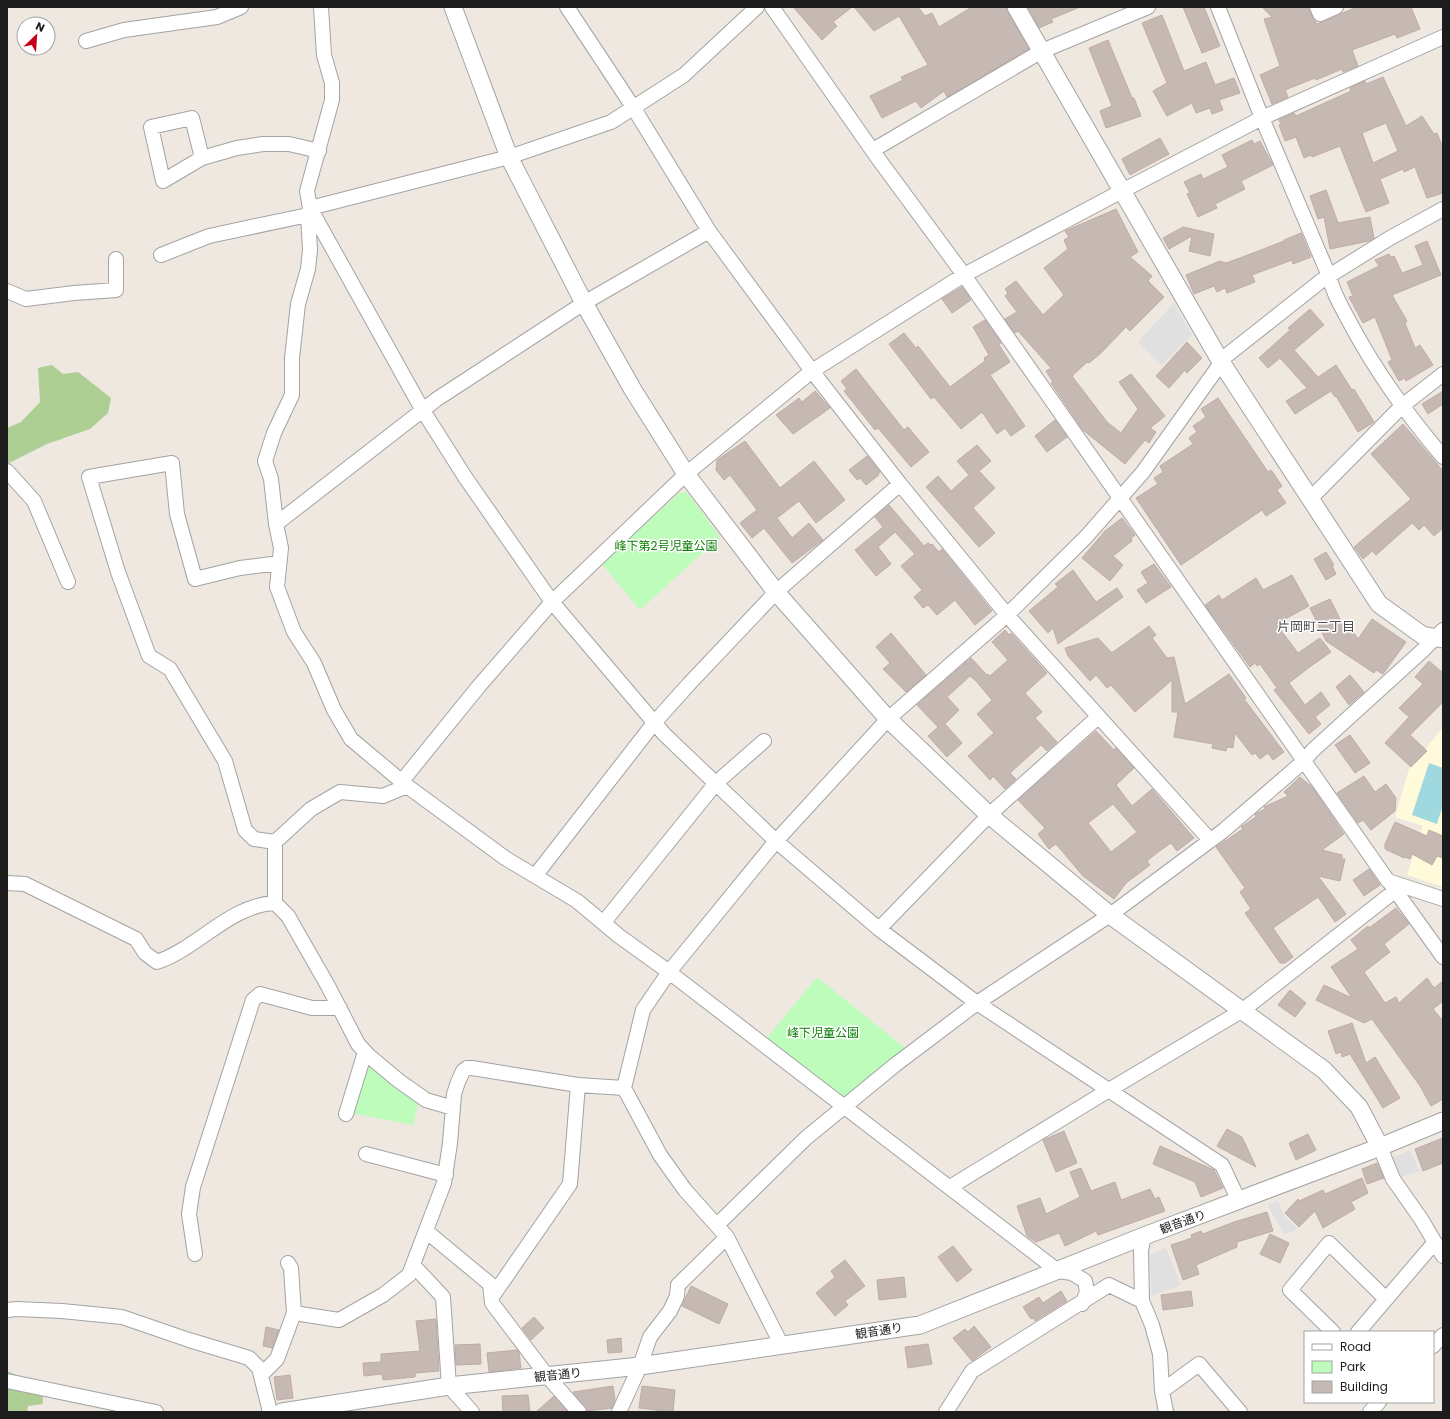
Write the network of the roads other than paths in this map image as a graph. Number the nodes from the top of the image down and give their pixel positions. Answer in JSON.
{"nodes":[{"id":1,"x":241,"y":7,"type":"edge"},
{"id":2,"x":321,"y":7,"type":"edge"},
{"id":3,"x":453,"y":7,"type":"edge"},
{"id":4,"x":567,"y":7,"type":"edge"},
{"id":5,"x":757,"y":7,"type":"edge"},
{"id":6,"x":772,"y":7,"type":"edge"},
{"id":7,"x":1016,"y":7,"type":"edge"},
{"id":8,"x":1148,"y":7,"type":"edge"},
{"id":9,"x":1218,"y":7,"type":"edge"},
{"id":10,"x":1317,"y":7,"type":"edge"},
{"id":11,"x":1336,"y":7,"type":"edge"},
{"id":12,"x":1443,"y":37,"type":"edge"},
{"id":13,"x":86,"y":41,"type":"dead end"},
{"id":14,"x":1042,"y":51,"type":"junction"},
{"id":15,"x":633,"y":107,"type":"junction"},
{"id":16,"x":1262,"y":118,"type":"junction"},
{"id":17,"x":873,"y":150,"type":"junction"},
{"id":18,"x":319,"y":151,"type":"junction"},
{"id":19,"x":509,"y":157,"type":"junction"},
{"id":20,"x":202,"y":158,"type":"junction"},
{"id":21,"x":1122,"y":191,"type":"junction"},
{"id":22,"x":1443,"y":209,"type":"edge"},
{"id":23,"x":309,"y":211,"type":"junction"},
{"id":24,"x":709,"y":230,"type":"junction"},
{"id":25,"x":160,"y":255,"type":"dead end"},
{"id":26,"x":116,"y":259,"type":"dead end"},
{"id":27,"x":964,"y":275,"type":"junction"},
{"id":28,"x":1329,"y":276,"type":"junction"},
{"id":29,"x":7,"y":291,"type":"edge"},
{"id":30,"x":584,"y":303,"type":"junction"},
{"id":31,"x":1221,"y":362,"type":"junction"},
{"id":32,"x":812,"y":371,"type":"junction"},
{"id":33,"x":1443,"y":374,"type":"edge"},
{"id":34,"x":1402,"y":406,"type":"junction"},
{"id":35,"x":422,"y":409,"type":"junction"},
{"id":36,"x":1443,"y":457,"type":"edge"},
{"id":37,"x":7,"y":471,"type":"edge"},
{"id":38,"x":686,"y":474,"type":"junction"},
{"id":39,"x":900,"y":484,"type":"junction"},
{"id":40,"x":1120,"y":497,"type":"junction"},
{"id":41,"x":1310,"y":499,"type":"junction"},
{"id":42,"x":276,"y":524,"type":"junction"},
{"id":43,"x":279,"y":563,"type":"junction"},
{"id":44,"x":68,"y":582,"type":"dead end"},
{"id":45,"x":776,"y":592,"type":"junction"},
{"id":46,"x":552,"y":602,"type":"junction"},
{"id":47,"x":1007,"y":615,"type":"junction"},
{"id":48,"x":1440,"y":636,"type":"edge"},
{"id":49,"x":1098,"y":717,"type":"junction"},
{"id":50,"x":888,"y":719,"type":"junction"},
{"id":51,"x":654,"y":723,"type":"junction"},
{"id":52,"x":764,"y":741,"type":"dead end"},
{"id":53,"x":1304,"y":761,"type":"junction"},
{"id":54,"x":716,"y":783,"type":"junction"},
{"id":55,"x":404,"y":784,"type":"junction"},
{"id":56,"x":989,"y":815,"type":"junction"},
{"id":57,"x":1210,"y":840,"type":"junction"},
{"id":58,"x":776,"y":841,"type":"junction"},
{"id":59,"x":275,"y":842,"type":"junction"},
{"id":60,"x":535,"y":876,"type":"junction"},
{"id":61,"x":7,"y":883,"type":"edge"},
{"id":62,"x":1392,"y":885,"type":"junction"},
{"id":63,"x":1443,"y":899,"type":"edge"},
{"id":64,"x":275,"y":903,"type":"junction"},
{"id":65,"x":1110,"y":915,"type":"junction"},
{"id":66,"x":604,"y":922,"type":"junction"},
{"id":67,"x":879,"y":929,"type":"junction"},
{"id":68,"x":1443,"y":957,"type":"edge"},
{"id":69,"x":669,"y":972,"type":"junction"},
{"id":70,"x":977,"y":1003,"type":"junction"},
{"id":71,"x":340,"y":1008,"type":"junction"},
{"id":72,"x":1243,"y":1010,"type":"junction"},
{"id":73,"x":366,"y":1052,"type":"junction"},
{"id":74,"x":578,"y":1085,"type":"junction"},
{"id":75,"x":624,"y":1088,"type":"junction"},
{"id":76,"x":1109,"y":1090,"type":"junction"},
{"id":77,"x":844,"y":1106,"type":"junction"},
{"id":78,"x":453,"y":1108,"type":"junction"},
{"id":79,"x":346,"y":1114,"type":"dead end"},
{"id":80,"x":1443,"y":1121,"type":"edge"},
{"id":81,"x":1380,"y":1147,"type":"junction"},
{"id":82,"x":366,"y":1154,"type":"dead end"},
{"id":83,"x":446,"y":1175,"type":"junction"},
{"id":84,"x":950,"y":1187,"type":"junction"},
{"id":85,"x":1240,"y":1201,"type":"junction"},
{"id":86,"x":718,"y":1224,"type":"junction"},
{"id":87,"x":426,"y":1231,"type":"junction"},
{"id":88,"x":1144,"y":1236,"type":"junction"},
{"id":89,"x":727,"y":1237,"type":"junction"},
{"id":90,"x":1435,"y":1242,"type":"junction"},
{"id":91,"x":195,"y":1254,"type":"dead end"},
{"id":92,"x":1443,"y":1256,"type":"edge"},
{"id":93,"x":288,"y":1263,"type":"dead end"},
{"id":94,"x":413,"y":1266,"type":"junction"},
{"id":95,"x":1058,"y":1271,"type":"junction"},
{"id":96,"x":492,"y":1297,"type":"junction"},
{"id":97,"x":1386,"y":1299,"type":"junction"},
{"id":98,"x":1142,"y":1301,"type":"junction"},
{"id":99,"x":1082,"y":1304,"type":"junction"},
{"id":100,"x":7,"y":1310,"type":"edge"},
{"id":101,"x":294,"y":1313,"type":"junction"},
{"id":102,"x":1332,"y":1331,"type":"edge"},
{"id":103,"x":1359,"y":1331,"type":"edge"},
{"id":104,"x":1443,"y":1335,"type":"edge"},
{"id":105,"x":1434,"y":1345,"type":"edge"},
{"id":106,"x":782,"y":1346,"type":"junction"},
{"id":107,"x":640,"y":1366,"type":"junction"},
{"id":108,"x":261,"y":1375,"type":"junction"},
{"id":109,"x":548,"y":1377,"type":"junction"},
{"id":110,"x":7,"y":1382,"type":"edge"},
{"id":111,"x":450,"y":1386,"type":"junction"},
{"id":112,"x":1162,"y":1391,"type":"junction"},
{"id":113,"x":1378,"y":1403,"type":"edge"},
{"id":114,"x":156,"y":1412,"type":"edge"},
{"id":115,"x":270,"y":1412,"type":"edge"},
{"id":116,"x":282,"y":1412,"type":"edge"},
{"id":117,"x":472,"y":1412,"type":"edge"},
{"id":118,"x":579,"y":1412,"type":"edge"},
{"id":119,"x":618,"y":1412,"type":"edge"},
{"id":120,"x":946,"y":1412,"type":"edge"},
{"id":121,"x":1166,"y":1412,"type":"edge"},
{"id":122,"x":1240,"y":1412,"type":"edge"},
{"id":123,"x":1370,"y":1412,"type":"edge"}],
"edges":[{"from":1,"to":13,"type":"street"},
{"from":2,"to":18,"type":"street"},
{"from":3,"to":19,"type":"street"},
{"from":4,"to":15,"type":"street"},
{"from":5,"to":15,"type":"street"},
{"from":6,"to":17,"type":"street"},
{"from":7,"to":14,"type":"street"},
{"from":8,"to":14,"type":"street"},
{"from":9,"to":16,"type":"street"},
{"from":10,"to":11,"type":"street"},
{"from":12,"to":16,"type":"street"},
{"from":14,"to":17,"type":"street"},
{"from":14,"to":21,"type":"street"},
{"from":15,"to":19,"type":"street"},
{"from":15,"to":24,"type":"street"},
{"from":16,"to":21,"type":"street"},
{"from":16,"to":28,"type":"street"},
{"from":17,"to":27,"type":"street"},
{"from":18,"to":20,"type":"street"},
{"from":18,"to":23,"type":"street"},
{"from":19,"to":23,"type":"street"},
{"from":19,"to":30,"type":"street"},
{"from":20,"to":20,"type":"street"},
{"from":21,"to":27,"type":"street"},
{"from":21,"to":31,"type":"street"},
{"from":22,"to":28,"type":"street"},
{"from":23,"to":25,"type":"street"},
{"from":23,"to":35,"type":"street"},
{"from":23,"to":42,"type":"street"},
{"from":24,"to":30,"type":"street"},
{"from":24,"to":32,"type":"street"},
{"from":26,"to":29,"type":"street"},
{"from":27,"to":32,"type":"street"},
{"from":27,"to":40,"type":"street"},
{"from":28,"to":31,"type":"street"},
{"from":28,"to":34,"type":"street"},
{"from":30,"to":35,"type":"street"},
{"from":30,"to":38,"type":"street"},
{"from":31,"to":40,"type":"street"},
{"from":31,"to":41,"type":"street"},
{"from":32,"to":38,"type":"street"},
{"from":32,"to":39,"type":"street"},
{"from":33,"to":34,"type":"street"},
{"from":34,"to":36,"type":"street"},
{"from":34,"to":41,"type":"street"},
{"from":35,"to":42,"type":"street"},
{"from":35,"to":46,"type":"street"},
{"from":37,"to":44,"type":"street"},
{"from":38,"to":45,"type":"street"},
{"from":38,"to":46,"type":"street"},
{"from":39,"to":45,"type":"street"},
{"from":39,"to":47,"type":"street"},
{"from":40,"to":47,"type":"street"},
{"from":40,"to":53,"type":"street"},
{"from":41,"to":48,"type":"street"},
{"from":42,"to":43,"type":"street"},
{"from":43,"to":55,"type":"street"},
{"from":43,"to":59,"type":"street"},
{"from":45,"to":50,"type":"street"},
{"from":45,"to":51,"type":"street"},
{"from":46,"to":51,"type":"street"},
{"from":46,"to":55,"type":"street"},
{"from":47,"to":49,"type":"street"},
{"from":47,"to":50,"type":"street"},
{"from":48,"to":53,"type":"street"},
{"from":49,"to":56,"type":"street"},
{"from":49,"to":57,"type":"street"},
{"from":50,"to":56,"type":"street"},
{"from":50,"to":58,"type":"street"},
{"from":51,"to":54,"type":"street"},
{"from":51,"to":60,"type":"street"},
{"from":52,"to":54,"type":"street"},
{"from":53,"to":57,"type":"street"},
{"from":53,"to":62,"type":"street"},
{"from":54,"to":58,"type":"street"},
{"from":54,"to":66,"type":"street"},
{"from":55,"to":59,"type":"street"},
{"from":55,"to":60,"type":"street"},
{"from":56,"to":65,"type":"street"},
{"from":56,"to":67,"type":"street"},
{"from":57,"to":65,"type":"street"},
{"from":58,"to":67,"type":"street"},
{"from":58,"to":69,"type":"street"},
{"from":59,"to":64,"type":"street"},
{"from":60,"to":66,"type":"street"},
{"from":61,"to":64,"type":"street"},
{"from":62,"to":63,"type":"street"},
{"from":62,"to":68,"type":"street"},
{"from":62,"to":72,"type":"street"},
{"from":64,"to":71,"type":"street"},
{"from":65,"to":70,"type":"street"},
{"from":65,"to":72,"type":"street"},
{"from":66,"to":69,"type":"street"},
{"from":67,"to":70,"type":"street"},
{"from":69,"to":75,"type":"street"},
{"from":69,"to":77,"type":"street"},
{"from":70,"to":76,"type":"street"},
{"from":70,"to":77,"type":"street"},
{"from":71,"to":73,"type":"street"},
{"from":71,"to":91,"type":"street"},
{"from":72,"to":76,"type":"street"},
{"from":72,"to":81,"type":"street"},
{"from":73,"to":78,"type":"street"},
{"from":73,"to":79,"type":"street"},
{"from":74,"to":75,"type":"street"},
{"from":74,"to":78,"type":"street"},
{"from":74,"to":96,"type":"street"},
{"from":75,"to":86,"type":"street"},
{"from":76,"to":84,"type":"street"},
{"from":76,"to":85,"type":"street"},
{"from":77,"to":84,"type":"street"},
{"from":77,"to":86,"type":"street"},
{"from":78,"to":83,"type":"street"},
{"from":80,"to":81,"type":"street","name":"観音通り"},
{"from":81,"to":85,"type":"street","name":"観音通り"},
{"from":81,"to":90,"type":"street"},
{"from":82,"to":83,"type":"street"},
{"from":83,"to":87,"type":"street"},
{"from":84,"to":95,"type":"street"},
{"from":85,"to":88,"type":"street","name":"観音通り"},
{"from":86,"to":89,"type":"street"},
{"from":87,"to":94,"type":"street"},
{"from":87,"to":96,"type":"street"},
{"from":88,"to":95,"type":"street","name":"観音通り"},
{"from":88,"to":98,"type":"street"},
{"from":89,"to":106,"type":"street"},
{"from":89,"to":107,"type":"street"},
{"from":90,"to":92,"type":"street"},
{"from":90,"to":97,"type":"street"},
{"from":93,"to":101,"type":"street"},
{"from":94,"to":101,"type":"street"},
{"from":94,"to":111,"type":"street"},
{"from":95,"to":99,"type":"street"},
{"from":95,"to":106,"type":"street","name":"観音通り"},
{"from":96,"to":109,"type":"street"},
{"from":97,"to":102,"type":"street"},
{"from":97,"to":103,"type":"street"},
{"from":98,"to":99,"type":"street"},
{"from":98,"to":112,"type":"street"},
{"from":99,"to":120,"type":"street"},
{"from":100,"to":108,"type":"street"},
{"from":101,"to":108,"type":"street"},
{"from":104,"to":105,"type":"street"},
{"from":106,"to":107,"type":"street","name":"観音通り"},
{"from":107,"to":109,"type":"street","name":"観音通り"},
{"from":107,"to":119,"type":"street"},
{"from":108,"to":115,"type":"street"},
{"from":109,"to":111,"type":"street","name":"観音通り"},
{"from":109,"to":118,"type":"street"},
{"from":110,"to":114,"type":"street"},
{"from":111,"to":116,"type":"street","name":"観音通り"},
{"from":111,"to":117,"type":"street"},
{"from":112,"to":121,"type":"street"},
{"from":112,"to":122,"type":"street"},
{"from":113,"to":123,"type":"street"}]}
